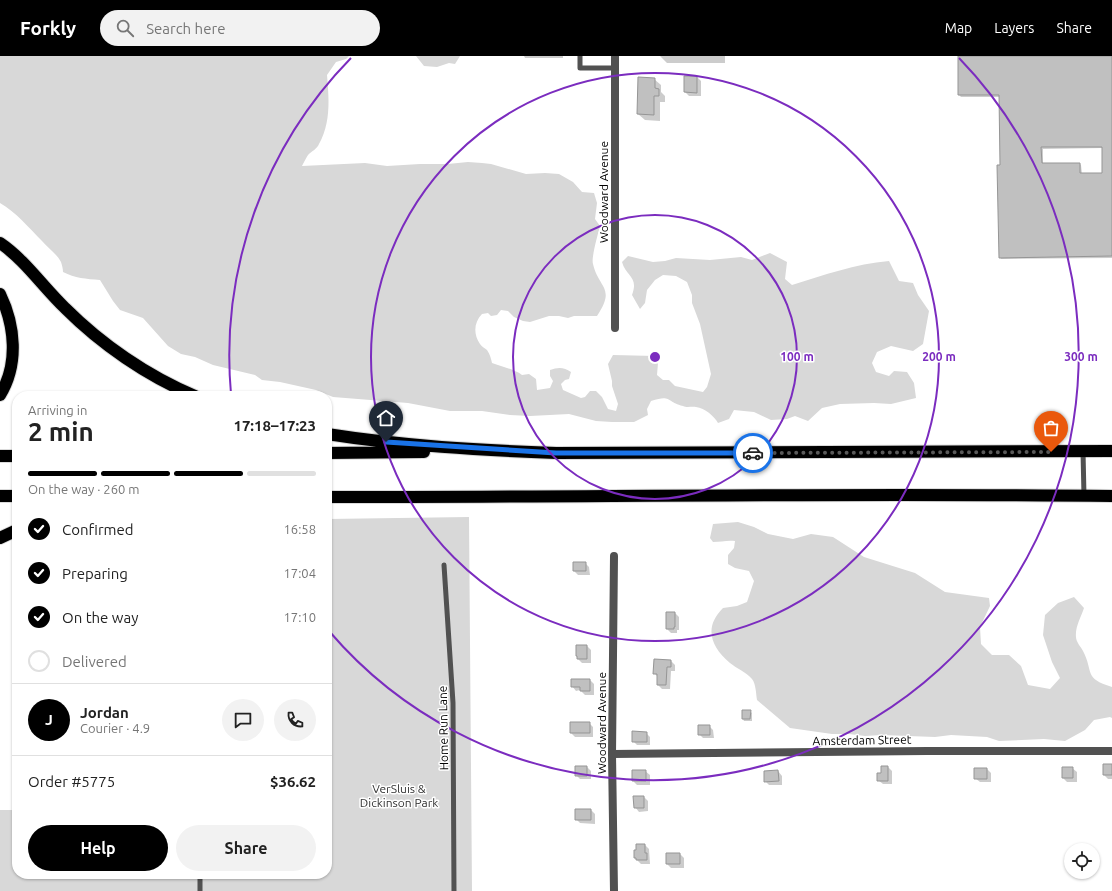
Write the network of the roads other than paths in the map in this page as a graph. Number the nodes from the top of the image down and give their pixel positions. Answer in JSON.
{"nodes":[{"id":1,"x":580,"y":56,"type":"edge"},
{"id":2,"x":615,"y":56,"type":"edge"},
{"id":3,"x":615,"y":68,"type":"junction"},
{"id":4,"x":0,"y":243,"type":"edge"},
{"id":5,"x":0,"y":294,"type":"edge"},
{"id":6,"x":615,"y":328,"type":"dead end"},
{"id":7,"x":183,"y":391,"type":"edge"},
{"id":8,"x":0,"y":395,"type":"edge"},
{"id":9,"x":332,"y":435,"type":"edge"},
{"id":10,"x":511,"y":451,"type":"junction"},
{"id":11,"x":1083,"y":451,"type":"junction"},
{"id":12,"x":1112,"y":451,"type":"edge"},
{"id":13,"x":332,"y":453,"type":"edge"},
{"id":14,"x":0,"y":456,"type":"edge"},
{"id":15,"x":12,"y":456,"type":"edge"},
{"id":16,"x":0,"y":496,"type":"edge"},
{"id":17,"x":12,"y":496,"type":"edge"},
{"id":18,"x":1084,"y":496,"type":"junction"},
{"id":19,"x":1112,"y":496,"type":"edge"},
{"id":20,"x":332,"y":497,"type":"edge"},
{"id":21,"x":12,"y":532,"type":"edge"},
{"id":22,"x":0,"y":538,"type":"edge"},
{"id":23,"x":614,"y":556,"type":"dead end"},
{"id":24,"x":444,"y":565,"type":"dead end"},
{"id":25,"x":1112,"y":751,"type":"edge"},
{"id":26,"x":612,"y":754,"type":"junction"},
{"id":27,"x":200,"y":879,"type":"edge"},
{"id":28,"x":200,"y":891,"type":"edge"},
{"id":29,"x":454,"y":891,"type":"edge"},
{"id":30,"x":614,"y":891,"type":"edge"}],
"edges":[{"from":1,"to":3,"type":"lane"},
{"from":2,"to":3,"type":"street","name":"Woodward Avenue"},
{"from":3,"to":6,"type":"street","name":"Woodward Avenue"},
{"from":4,"to":7,"type":"highway"},
{"from":5,"to":8,"type":"highway"},
{"from":9,"to":10,"type":"highway"},
{"from":10,"to":11,"type":"highway"},
{"from":10,"to":13,"type":"highway"},
{"from":11,"to":12,"type":"highway"},
{"from":11,"to":18,"type":"lane"},
{"from":14,"to":15,"type":"highway"},
{"from":16,"to":17,"type":"highway"},
{"from":18,"to":19,"type":"highway"},
{"from":18,"to":20,"type":"highway"},
{"from":21,"to":22,"type":"highway"},
{"from":23,"to":26,"type":"street","name":"Woodward Avenue"},
{"from":24,"to":29,"type":"lane","name":"Home Run Lane"},
{"from":25,"to":26,"type":"street","name":"Amsterdam Street"},
{"from":26,"to":30,"type":"street","name":"Woodward Avenue"},
{"from":27,"to":28,"type":"lane"}]}
